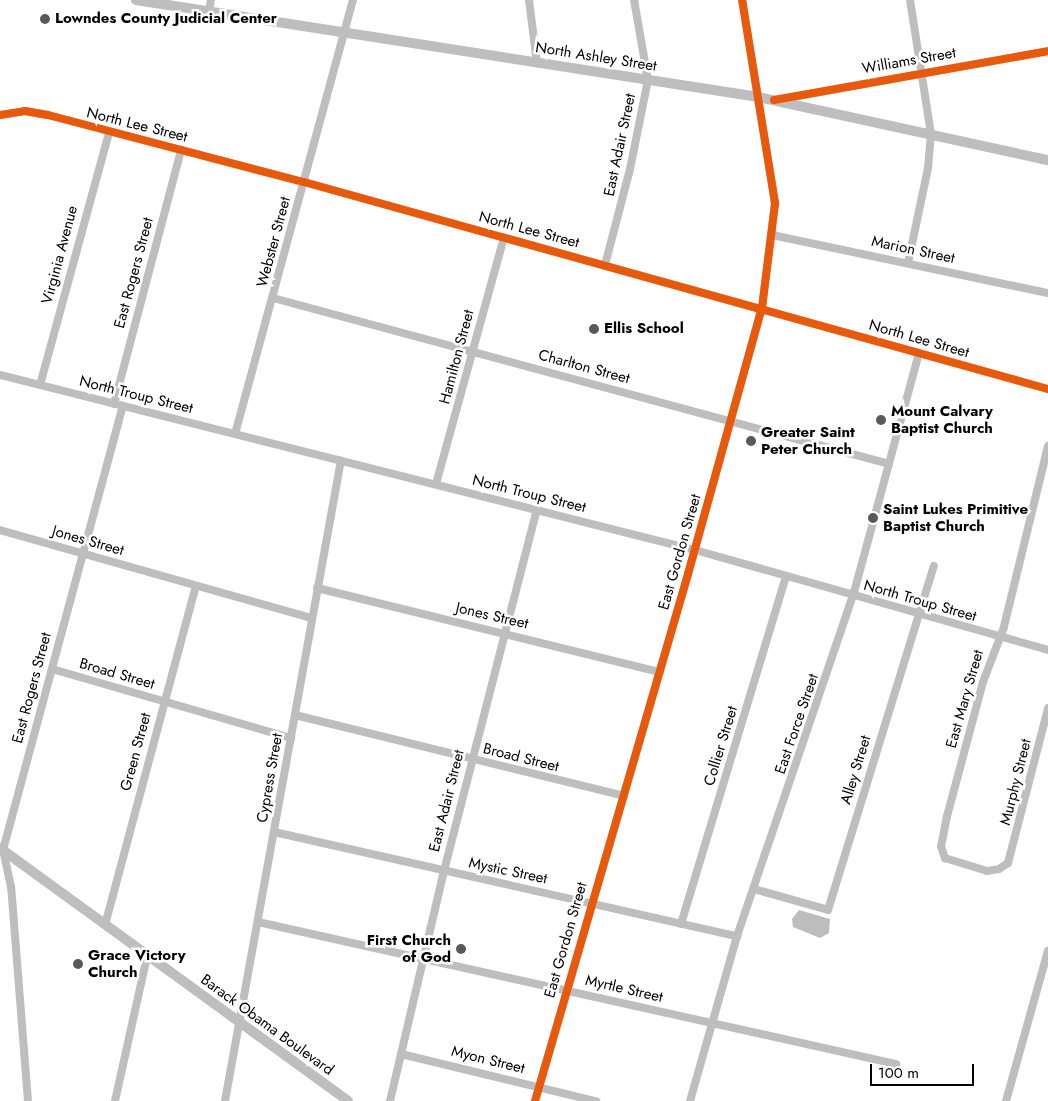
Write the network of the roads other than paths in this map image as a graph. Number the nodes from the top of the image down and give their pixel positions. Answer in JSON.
{"nodes":[{"id":1,"x":136,"y":0,"type":"edge"},
{"id":2,"x":210,"y":0,"type":"edge"},
{"id":3,"x":353,"y":0,"type":"edge"},
{"id":4,"x":529,"y":0,"type":"edge"},
{"id":5,"x":634,"y":0,"type":"edge"},
{"id":6,"x":742,"y":0,"type":"edge"},
{"id":7,"x":910,"y":0,"type":"edge"},
{"id":8,"x":209,"y":11,"type":"junction"},
{"id":9,"x":344,"y":33,"type":"junction"},
{"id":10,"x":1048,"y":51,"type":"edge"},
{"id":11,"x":537,"y":63,"type":"junction"},
{"id":12,"x":922,"y":73,"type":"junction"},
{"id":13,"x":648,"y":80,"type":"junction"},
{"id":14,"x":758,"y":97,"type":"junction"},
{"id":15,"x":774,"y":100,"type":"junction"},
{"id":16,"x":0,"y":115,"type":"edge"},
{"id":17,"x":109,"y":132,"type":"junction"},
{"id":18,"x":931,"y":134,"type":"junction"},
{"id":19,"x":181,"y":150,"type":"junction"},
{"id":20,"x":1048,"y":160,"type":"edge"},
{"id":21,"x":304,"y":182,"type":"junction"},
{"id":22,"x":772,"y":235,"type":"junction"},
{"id":23,"x":504,"y":237,"type":"junction"},
{"id":24,"x":908,"y":263,"type":"junction"},
{"id":25,"x":605,"y":265,"type":"junction"},
{"id":26,"x":1048,"y":293,"type":"edge"},
{"id":27,"x":272,"y":298,"type":"junction"},
{"id":28,"x":762,"y":308,"type":"junction"},
{"id":29,"x":472,"y":352,"type":"junction"},
{"id":30,"x":919,"y":353,"type":"junction"},
{"id":31,"x":0,"y":375,"type":"edge"},
{"id":32,"x":40,"y":385,"type":"junction"},
{"id":33,"x":1048,"y":389,"type":"edge"},
{"id":34,"x":114,"y":404,"type":"junction"},
{"id":35,"x":123,"y":406,"type":"junction"},
{"id":36,"x":730,"y":421,"type":"junction"},
{"id":37,"x":235,"y":434,"type":"junction"},
{"id":38,"x":1048,"y":446,"type":"edge"},
{"id":39,"x":341,"y":460,"type":"junction"},
{"id":40,"x":889,"y":464,"type":"junction"},
{"id":41,"x":436,"y":484,"type":"junction"},
{"id":42,"x":537,"y":510,"type":"junction"},
{"id":43,"x":0,"y":530,"type":"edge"},
{"id":44,"x":695,"y":550,"type":"junction"},
{"id":45,"x":83,"y":554,"type":"junction"},
{"id":46,"x":934,"y":566,"type":"dead end"},
{"id":47,"x":786,"y":576,"type":"junction"},
{"id":48,"x":196,"y":586,"type":"junction"},
{"id":49,"x":317,"y":588,"type":"junction"},
{"id":50,"x":853,"y":596,"type":"junction"},
{"id":51,"x":919,"y":615,"type":"junction"},
{"id":52,"x":312,"y":618,"type":"junction"},
{"id":53,"x":505,"y":633,"type":"junction"},
{"id":54,"x":1000,"y":637,"type":"junction"},
{"id":55,"x":1048,"y":650,"type":"edge"},
{"id":56,"x":52,"y":669,"type":"junction"},
{"id":57,"x":660,"y":672,"type":"junction"},
{"id":58,"x":164,"y":701,"type":"junction"},
{"id":59,"x":1048,"y":708,"type":"edge"},
{"id":60,"x":295,"y":715,"type":"junction"},
{"id":61,"x":291,"y":738,"type":"junction"},
{"id":62,"x":472,"y":760,"type":"junction"},
{"id":63,"x":624,"y":796,"type":"junction"},
{"id":64,"x":274,"y":832,"type":"junction"},
{"id":65,"x":1,"y":849,"type":"edge"},
{"id":66,"x":1008,"y":863,"type":"joint"},
{"id":67,"x":444,"y":871,"type":"junction"},
{"id":68,"x":754,"y":889,"type":"junction"},
{"id":69,"x":591,"y":903,"type":"junction"},
{"id":70,"x":258,"y":922,"type":"junction"},
{"id":71,"x":681,"y":924,"type":"junction"},
{"id":72,"x":105,"y":925,"type":"junction"},
{"id":73,"x":737,"y":936,"type":"junction"},
{"id":74,"x":1048,"y":951,"type":"edge"},
{"id":75,"x":147,"y":957,"type":"junction"},
{"id":76,"x":424,"y":960,"type":"junction"},
{"id":77,"x":566,"y":990,"type":"junction"},
{"id":78,"x":713,"y":1023,"type":"junction"},
{"id":79,"x":240,"y":1024,"type":"junction"},
{"id":80,"x":401,"y":1054,"type":"junction"},
{"id":81,"x":896,"y":1064,"type":"dead end"},
{"id":82,"x":539,"y":1087,"type":"junction"},
{"id":83,"x":28,"y":1101,"type":"edge"},
{"id":84,"x":115,"y":1101,"type":"edge"},
{"id":85,"x":225,"y":1101,"type":"edge"},
{"id":86,"x":348,"y":1101,"type":"edge"},
{"id":87,"x":390,"y":1101,"type":"edge"},
{"id":88,"x":535,"y":1101,"type":"edge"},
{"id":89,"x":596,"y":1101,"type":"edge"},
{"id":90,"x":690,"y":1101,"type":"edge"},
{"id":91,"x":1006,"y":1101,"type":"edge"}],
"edges":[{"from":1,"to":8,"type":"main road","name":"North Ashley Street"},
{"from":2,"to":8,"type":"street"},
{"from":3,"to":9,"type":"street","name":"Webster Street"},
{"from":4,"to":11,"type":"street"},
{"from":5,"to":13,"type":"street","name":"East Adair Street"},
{"from":6,"to":14,"type":"street","name":"East Gordon Street"},
{"from":7,"to":12,"type":"street"},
{"from":8,"to":9,"type":"main road","name":"North Ashley Street"},
{"from":9,"to":11,"type":"main road","name":"North Ashley Street"},
{"from":9,"to":21,"type":"street","name":"Webster Street"},
{"from":10,"to":12,"type":"street","name":"Williams Street"},
{"from":11,"to":13,"type":"main road","name":"North Ashley Street"},
{"from":12,"to":15,"type":"street","name":"Williams Street"},
{"from":12,"to":18,"type":"street"},
{"from":13,"to":14,"type":"main road","name":"North Ashley Street"},
{"from":13,"to":25,"type":"street","name":"East Adair Street"},
{"from":14,"to":15,"type":"main road","name":"North Ashley Street"},
{"from":14,"to":22,"type":"street","name":"East Gordon Street"},
{"from":15,"to":18,"type":"main road","name":"North Ashley Street"},
{"from":16,"to":17,"type":"street","name":"North Lee Street"},
{"from":17,"to":19,"type":"street","name":"North Lee Street"},
{"from":17,"to":32,"type":"street","name":"Virginia Avenue"},
{"from":18,"to":20,"type":"main road","name":"North Ashley Street"},
{"from":18,"to":24,"type":"street"},
{"from":19,"to":21,"type":"street","name":"North Lee Street"},
{"from":19,"to":34,"type":"street","name":"East Rogers Street"},
{"from":21,"to":23,"type":"street","name":"North Lee Street"},
{"from":21,"to":27,"type":"street","name":"Webster Street"},
{"from":22,"to":24,"type":"street","name":"Marion Street"},
{"from":22,"to":28,"type":"street","name":"East Gordon Street"},
{"from":23,"to":25,"type":"street","name":"North Lee Street"},
{"from":23,"to":29,"type":"street","name":"Hamilton Street"},
{"from":24,"to":26,"type":"street","name":"Marion Street"},
{"from":25,"to":28,"type":"street","name":"North Lee Street"},
{"from":27,"to":29,"type":"street","name":"Charlton Street"},
{"from":27,"to":37,"type":"street","name":"Webster Street"},
{"from":28,"to":30,"type":"street","name":"North Lee Street"},
{"from":28,"to":36,"type":"street","name":"East Gordon Street"},
{"from":29,"to":36,"type":"street","name":"Charlton Street"},
{"from":29,"to":41,"type":"street","name":"Hamilton Street"},
{"from":30,"to":33,"type":"street","name":"North Lee Street"},
{"from":30,"to":40,"type":"street","name":"East Force Street"},
{"from":31,"to":32,"type":"street","name":"North Troup Street"},
{"from":32,"to":34,"type":"street","name":"North Troup Street"},
{"from":34,"to":35,"type":"street","name":"North Troup Street"},
{"from":35,"to":37,"type":"street","name":"North Troup Street"},
{"from":35,"to":45,"type":"street","name":"East Rogers Street"},
{"from":36,"to":40,"type":"street","name":"Charlton Street"},
{"from":36,"to":44,"type":"street","name":"East Gordon Street"},
{"from":37,"to":39,"type":"street","name":"North Troup Street"},
{"from":38,"to":54,"type":"street","name":"East Mary Street"},
{"from":39,"to":41,"type":"street","name":"North Troup Street"},
{"from":39,"to":49,"type":"street","name":"Cypress Street"},
{"from":40,"to":50,"type":"street","name":"East Force Street"},
{"from":41,"to":42,"type":"street","name":"North Troup Street"},
{"from":42,"to":44,"type":"street","name":"North Troup Street"},
{"from":42,"to":53,"type":"street","name":"East Adair Street"},
{"from":43,"to":45,"type":"street","name":"Jones Street"},
{"from":44,"to":47,"type":"street","name":"North Troup Street"},
{"from":44,"to":57,"type":"street","name":"East Gordon Street"},
{"from":45,"to":48,"type":"street","name":"Jones Street"},
{"from":45,"to":56,"type":"street","name":"East Rogers Street"},
{"from":46,"to":51,"type":"street","name":"Alley Street"},
{"from":47,"to":50,"type":"street","name":"North Troup Street"},
{"from":47,"to":71,"type":"street","name":"Collier Street"},
{"from":48,"to":52,"type":"street","name":"Jones Street"},
{"from":48,"to":58,"type":"street","name":"Green Street"},
{"from":49,"to":52,"type":"street","name":"Cypress Street"},
{"from":49,"to":53,"type":"street","name":"Jones Street"},
{"from":50,"to":51,"type":"street","name":"North Troup Street"},
{"from":50,"to":68,"type":"street","name":"East Force Street"},
{"from":51,"to":54,"type":"street","name":"North Troup Street"},
{"from":51,"to":68,"type":"street","name":"Alley Street"},
{"from":52,"to":60,"type":"street","name":"Cypress Street"},
{"from":53,"to":57,"type":"street","name":"Jones Street"},
{"from":53,"to":62,"type":"street","name":"East Adair Street"},
{"from":54,"to":55,"type":"street","name":"North Troup Street"},
{"from":54,"to":66,"type":"street","name":"East Mary Street"},
{"from":56,"to":58,"type":"street","name":"Broad Street"},
{"from":56,"to":65,"type":"street","name":"East Rogers Street"},
{"from":57,"to":63,"type":"street","name":"East Gordon Street"},
{"from":58,"to":61,"type":"street","name":"Broad Street"},
{"from":58,"to":72,"type":"street","name":"Green Street"},
{"from":59,"to":66,"type":"street","name":"Murphy Street"},
{"from":60,"to":61,"type":"street","name":"Cypress Street"},
{"from":60,"to":62,"type":"street","name":"Broad Street"},
{"from":61,"to":64,"type":"street","name":"Cypress Street"},
{"from":62,"to":63,"type":"street","name":"Broad Street"},
{"from":62,"to":67,"type":"street","name":"East Adair Street"},
{"from":63,"to":69,"type":"street","name":"East Gordon Street"},
{"from":64,"to":67,"type":"street","name":"Mystic Street"},
{"from":64,"to":70,"type":"street","name":"Cypress Street"},
{"from":65,"to":72,"type":"main road","name":"Barack Obama Boulevard"},
{"from":65,"to":83,"type":"street","name":"East Rogers Street"},
{"from":67,"to":69,"type":"street","name":"Mystic Street"},
{"from":67,"to":76,"type":"street","name":"East Adair Street"},
{"from":68,"to":73,"type":"street","name":"East Force Street"},
{"from":69,"to":71,"type":"street","name":"Mystic Street"},
{"from":69,"to":77,"type":"street","name":"East Gordon Street"},
{"from":70,"to":76,"type":"street","name":"Myrtle Street"},
{"from":70,"to":79,"type":"street","name":"Cypress Street"},
{"from":71,"to":73,"type":"street","name":"Mystic Street"},
{"from":72,"to":75,"type":"main road","name":"Barack Obama Boulevard"},
{"from":73,"to":78,"type":"street","name":"East Force Street"},
{"from":74,"to":91,"type":"street"},
{"from":75,"to":79,"type":"main road","name":"Barack Obama Boulevard"},
{"from":75,"to":84,"type":"street"},
{"from":76,"to":77,"type":"street","name":"Myrtle Street"},
{"from":76,"to":80,"type":"street","name":"East Adair Street"},
{"from":77,"to":78,"type":"street","name":"Myrtle Street"},
{"from":77,"to":82,"type":"street","name":"East Gordon Street"},
{"from":78,"to":81,"type":"street","name":"Myrtle Street"},
{"from":78,"to":90,"type":"street","name":"East Force Street"},
{"from":79,"to":85,"type":"street","name":"Cypress Street"},
{"from":79,"to":86,"type":"main road","name":"Barack Obama Boulevard"},
{"from":80,"to":82,"type":"street","name":"Myon Street"},
{"from":80,"to":87,"type":"street","name":"East Adair Street"},
{"from":82,"to":88,"type":"street","name":"East Gordon Street"},
{"from":82,"to":89,"type":"street","name":"Myon Street"}]}
